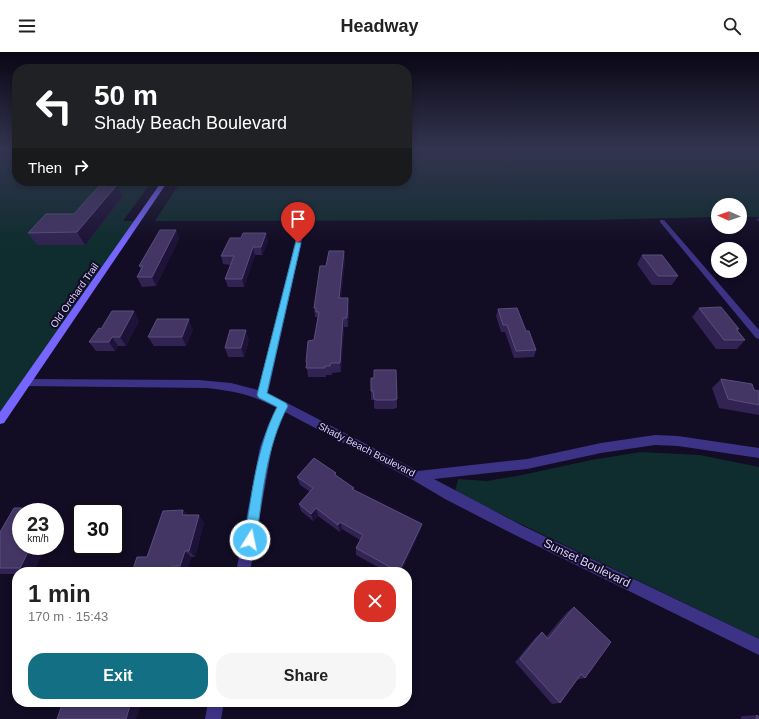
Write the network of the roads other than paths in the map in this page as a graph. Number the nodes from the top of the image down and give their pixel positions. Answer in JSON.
{"nodes":[{"id":1,"x":162,"y":186,"type":"edge"},
{"id":2,"x":662,"y":221,"type":"dead end"},
{"id":3,"x":300,"y":231,"type":"dead end"},
{"id":4,"x":759,"y":336,"type":"edge"},
{"id":5,"x":26,"y":383,"type":"junction"},
{"id":6,"x":262,"y":395,"type":"junction"},
{"id":7,"x":283,"y":406,"type":"junction"},
{"id":8,"x":0,"y":420,"type":"edge"},
{"id":9,"x":759,"y":453,"type":"edge"},
{"id":10,"x":417,"y":476,"type":"junction"},
{"id":11,"x":244,"y":567,"type":"edge"},
{"id":12,"x":759,"y":647,"type":"edge"},
{"id":13,"x":215,"y":707,"type":"edge"},
{"id":14,"x":213,"y":719,"type":"edge"}],
"edges":[{"from":1,"to":5,"type":"street","name":"Old Orchard Trail"},
{"from":2,"to":4,"type":"street"},
{"from":3,"to":6,"type":"street"},
{"from":5,"to":6,"type":"street","name":"Shady Beach Boulevard"},
{"from":5,"to":8,"type":"street","name":"Old Orchard Trail"},
{"from":6,"to":7,"type":"street","name":"Shady Beach Boulevard"},
{"from":7,"to":10,"type":"street","name":"Shady Beach Boulevard"},
{"from":7,"to":11,"type":"street"},
{"from":9,"to":10,"type":"street","name":"Shady Beach Boulevard"},
{"from":10,"to":12,"type":"street","name":"Sunset Boulevard"},
{"from":13,"to":14,"type":"street"}]}
